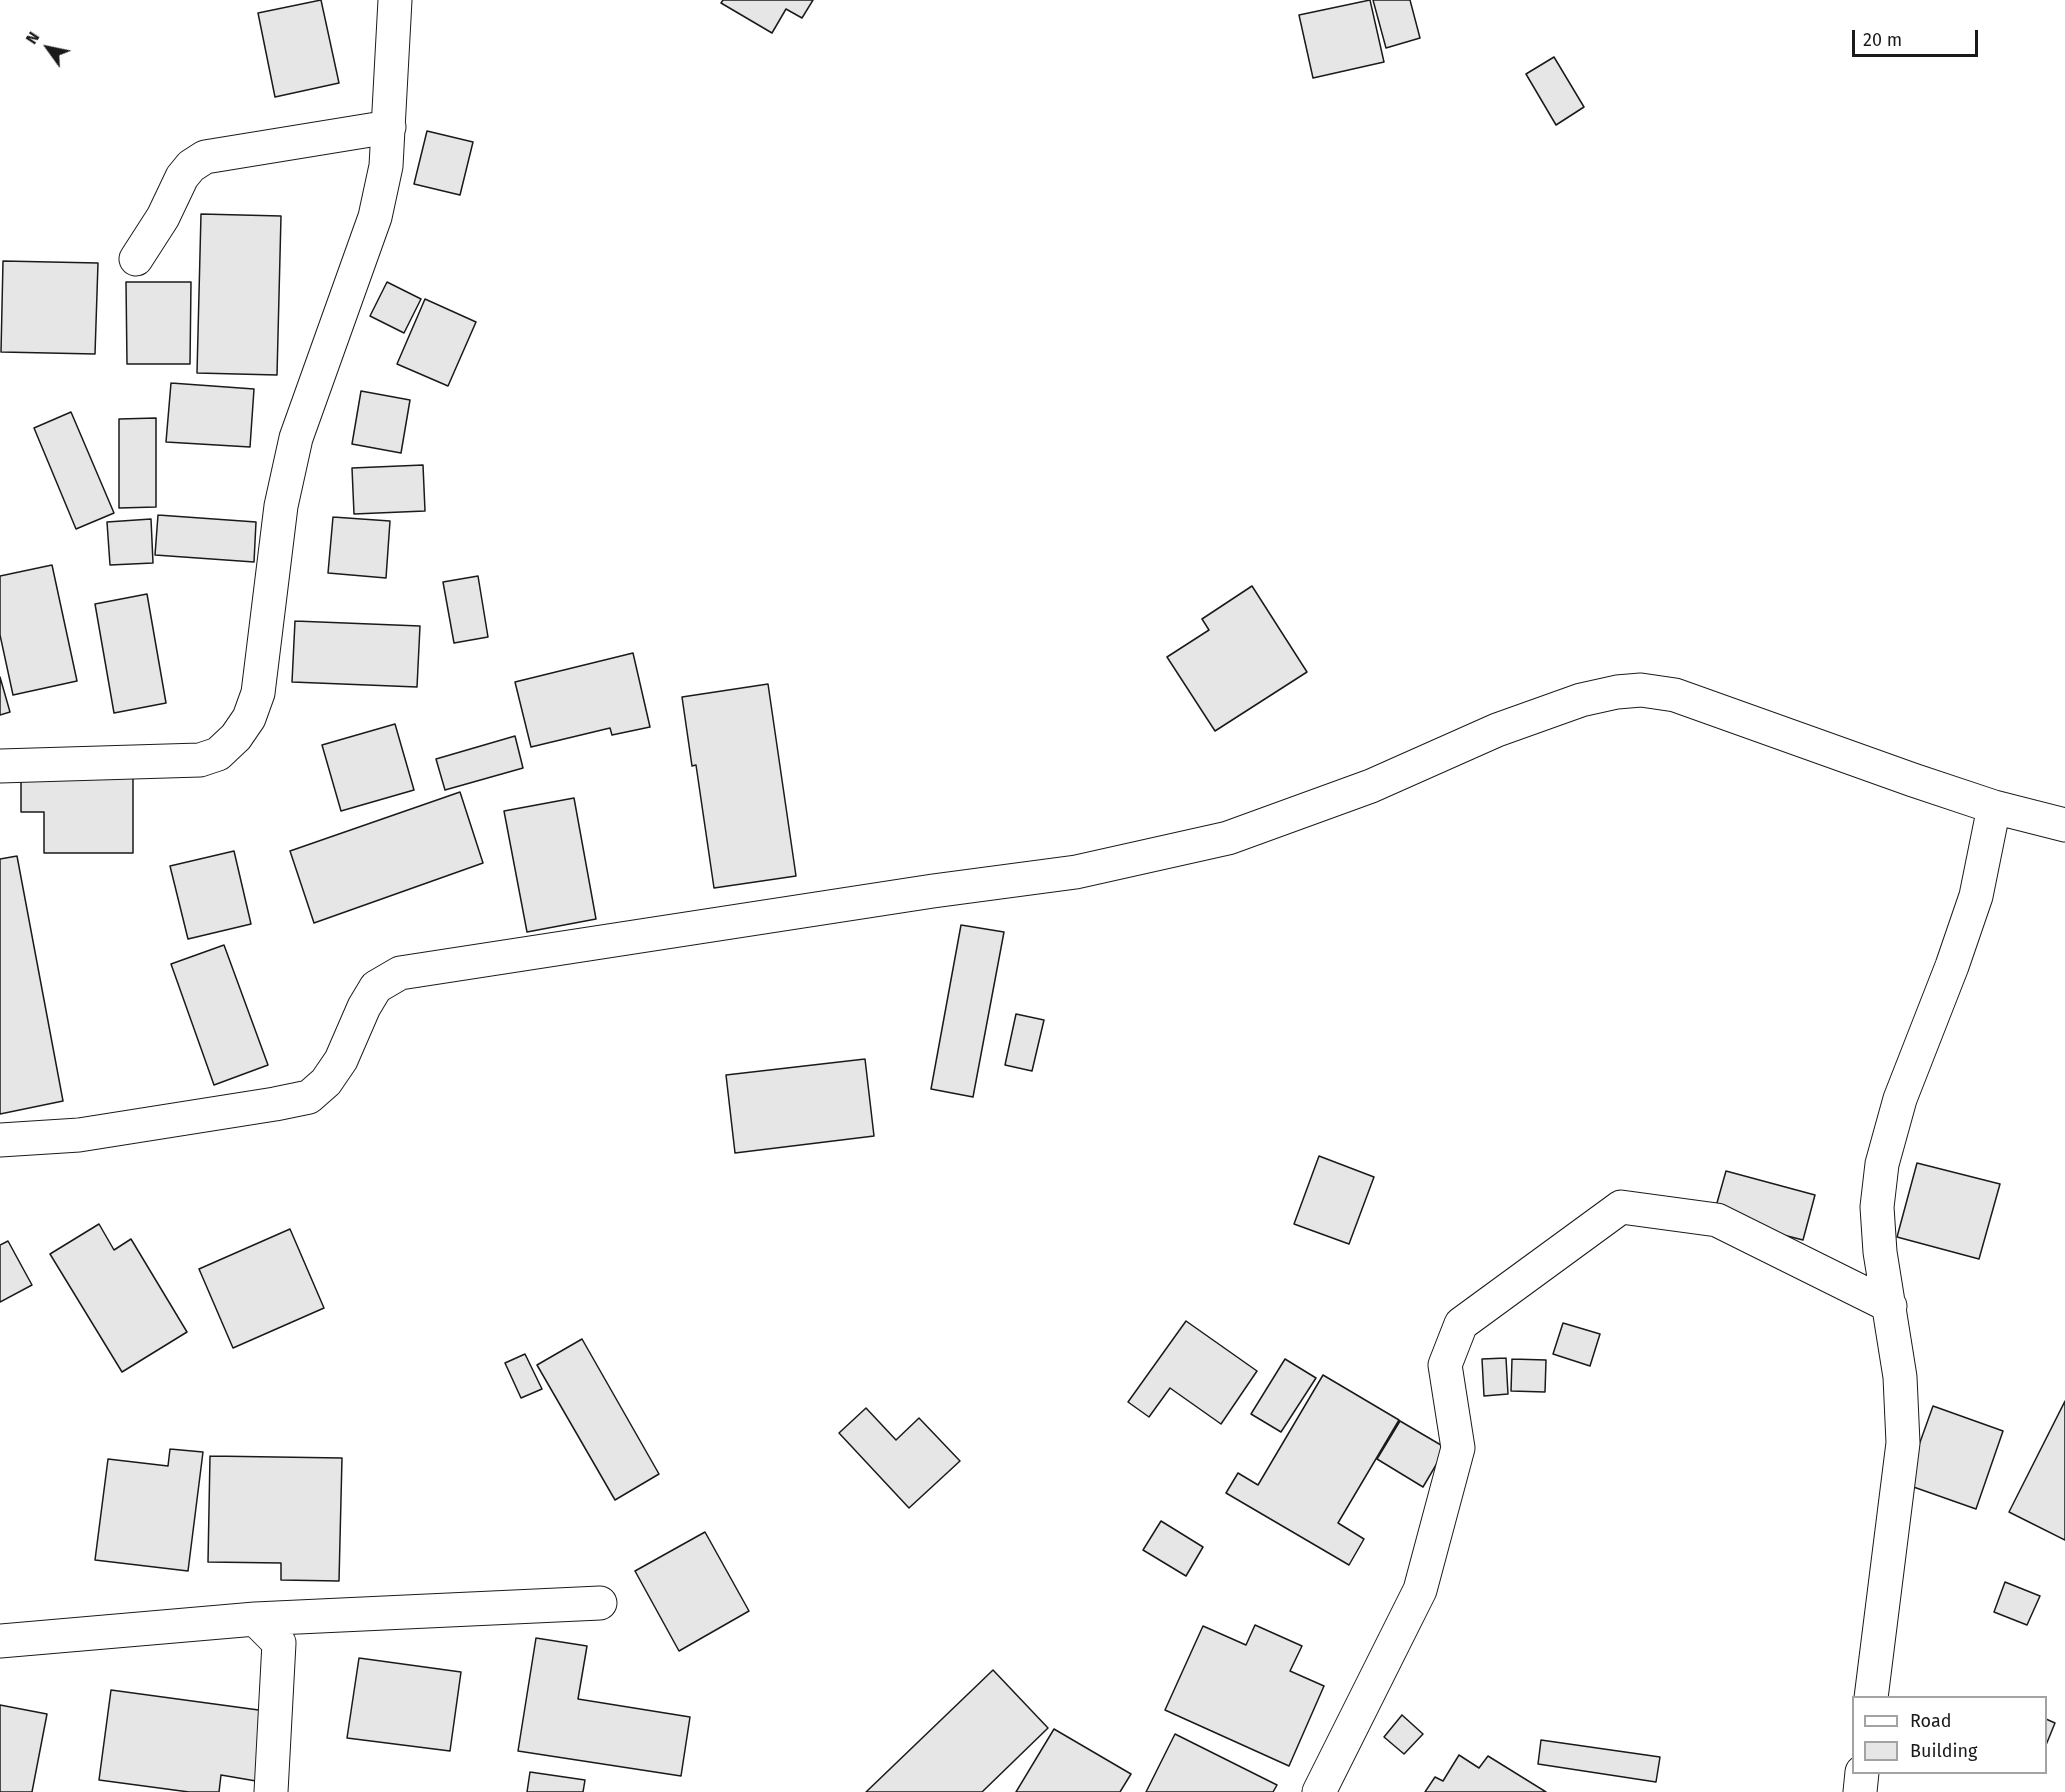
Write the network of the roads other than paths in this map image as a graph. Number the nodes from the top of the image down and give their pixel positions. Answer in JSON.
{"nodes":[{"id":1,"x":395,"y":0,"type":"edge"},
{"id":2,"x":388,"y":127,"type":"junction"},
{"id":3,"x":136,"y":259,"type":"dead end"},
{"id":4,"x":0,"y":766,"type":"edge"},
{"id":5,"x":1994,"y":807,"type":"junction"},
{"id":6,"x":2065,"y":825,"type":"edge"},
{"id":7,"x":0,"y":1140,"type":"edge"},
{"id":8,"x":1890,"y":1306,"type":"junction"},
{"id":9,"x":600,"y":1603,"type":"dead end"},
{"id":10,"x":255,"y":1618,"type":"junction"},
{"id":11,"x":0,"y":1641,"type":"edge"},
{"id":12,"x":1871,"y":1696,"type":"edge"},
{"id":13,"x":1862,"y":1774,"type":"edge"},
{"id":14,"x":271,"y":1792,"type":"edge"},
{"id":15,"x":1319,"y":1792,"type":"edge"},
{"id":16,"x":1860,"y":1792,"type":"edge"}],
"edges":[{"from":1,"to":2,"type":"street"},
{"from":2,"to":3,"type":"street"},
{"from":2,"to":4,"type":"street"},
{"from":5,"to":6,"type":"street"},
{"from":5,"to":7,"type":"street"},
{"from":5,"to":8,"type":"street"},
{"from":8,"to":12,"type":"street"},
{"from":8,"to":15,"type":"street"},
{"from":9,"to":10,"type":"street"},
{"from":10,"to":11,"type":"street"},
{"from":10,"to":14,"type":"street"},
{"from":13,"to":16,"type":"street"}]}
